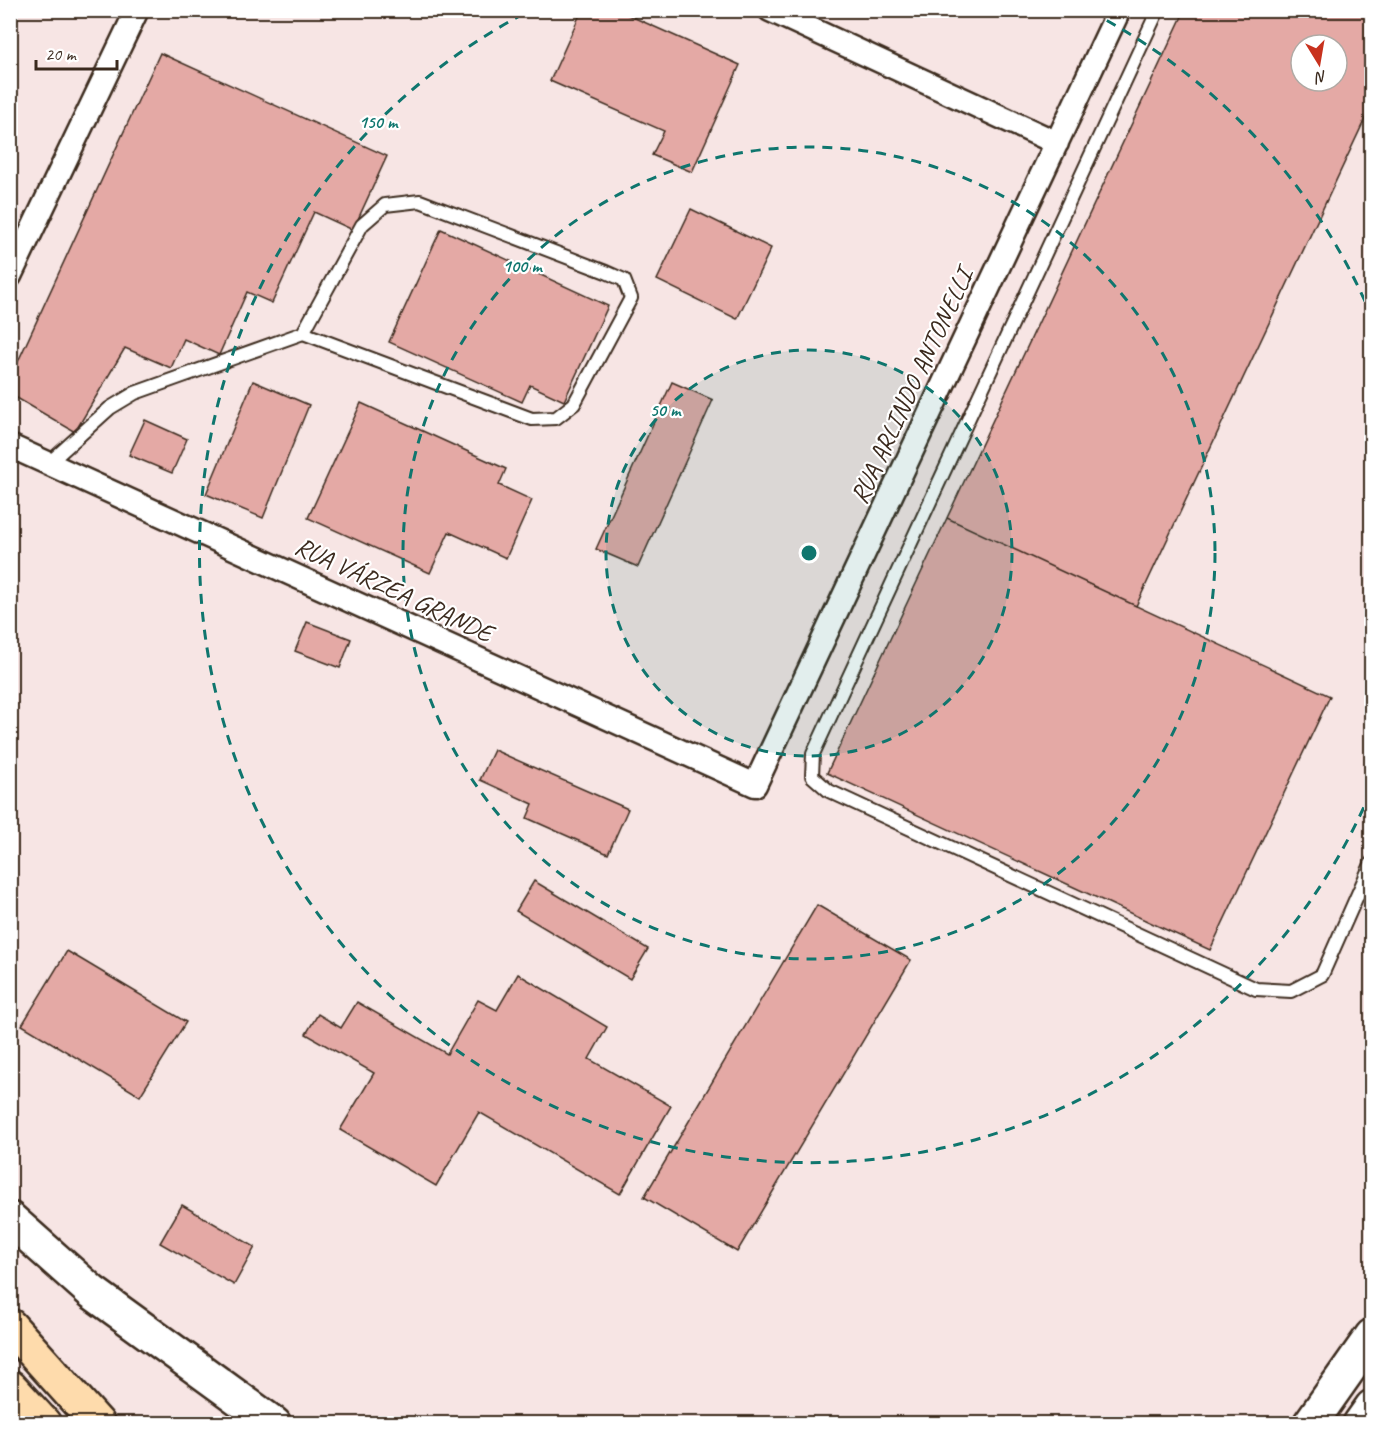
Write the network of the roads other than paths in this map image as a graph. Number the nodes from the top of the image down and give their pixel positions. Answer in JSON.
{"nodes":[{"id":1,"x":137,"y":10,"type":"edge"},
{"id":2,"x":770,"y":10,"type":"edge"},
{"id":3,"x":1119,"y":10,"type":"edge"},
{"id":4,"x":1158,"y":10,"type":"edge"},
{"id":5,"x":1057,"y":143,"type":"junction"},
{"id":6,"x":10,"y":276,"type":"edge"},
{"id":7,"x":303,"y":333,"type":"junction"},
{"id":8,"x":10,"y":446,"type":"edge"},
{"id":9,"x":49,"y":463,"type":"junction"},
{"id":10,"x":754,"y":785,"type":"joint"},
{"id":11,"x":1371,"y":862,"type":"edge"},
{"id":12,"x":10,"y":1218,"type":"edge"},
{"id":13,"x":10,"y":1326,"type":"edge"},
{"id":14,"x":1371,"y":1336,"type":"edge"},
{"id":15,"x":10,"y":1388,"type":"edge"},
{"id":16,"x":1371,"y":1407,"type":"edge"},
{"id":17,"x":44,"y":1424,"type":"edge"},
{"id":18,"x":98,"y":1424,"type":"edge"},
{"id":19,"x":274,"y":1424,"type":"edge"},
{"id":20,"x":1310,"y":1424,"type":"edge"},
{"id":21,"x":1360,"y":1424,"type":"edge"}],
"edges":[{"from":1,"to":6,"type":"street"},
{"from":2,"to":5,"type":"street"},
{"from":3,"to":5,"type":"street","name":"RUA ARLINDO ANTONELLI"},
{"from":4,"to":11,"type":"lane"},
{"from":5,"to":10,"type":"street","name":"RUA ARLINDO ANTONELLI"},
{"from":7,"to":7,"type":"lane"},
{"from":7,"to":9,"type":"lane"},
{"from":8,"to":9,"type":"street","name":"RUA VÁRZEA GRANDE"},
{"from":9,"to":10,"type":"street","name":"RUA VÁRZEA GRANDE"},
{"from":12,"to":19,"type":"main road"},
{"from":13,"to":18,"type":"highway"},
{"from":14,"to":20,"type":"main road"},
{"from":15,"to":17,"type":"highway"},
{"from":16,"to":21,"type":"main road"}]}
